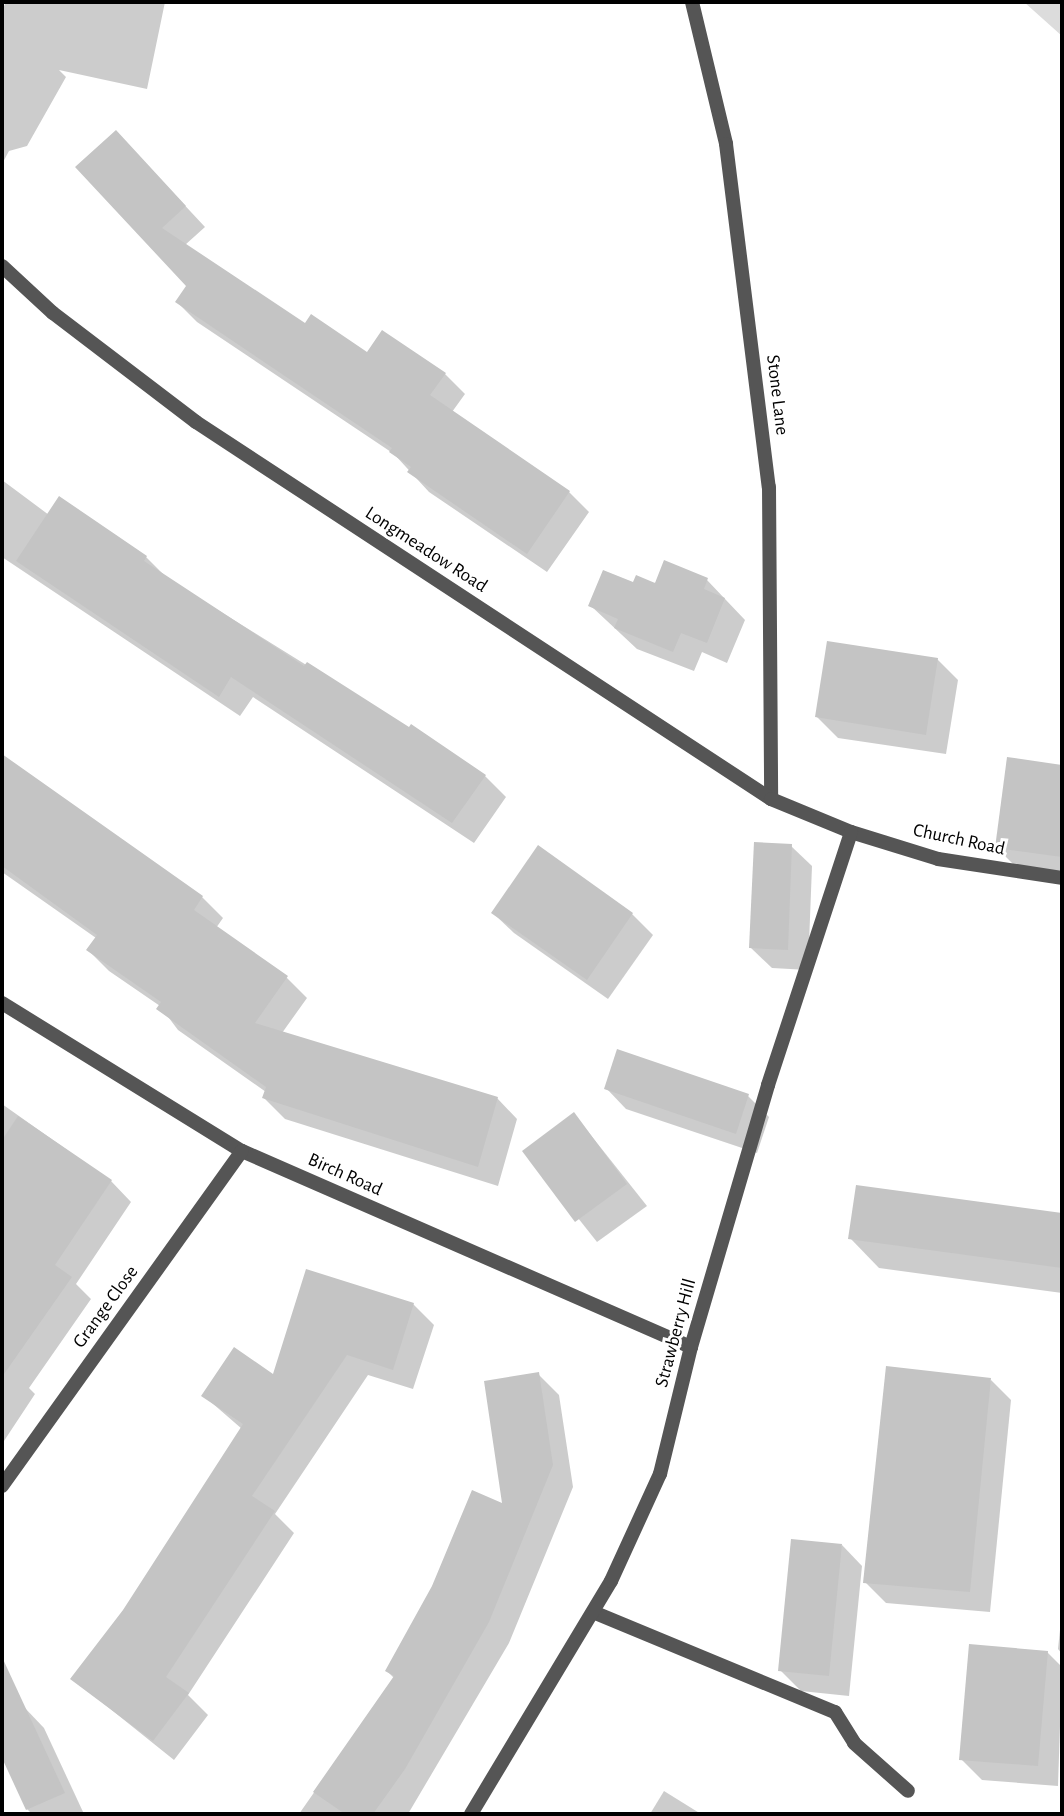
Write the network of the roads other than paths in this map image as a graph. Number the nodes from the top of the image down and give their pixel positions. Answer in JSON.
{"nodes":[{"id":1,"x":692,"y":2,"type":"edge"},
{"id":2,"x":2,"y":266,"type":"edge"},
{"id":3,"x":771,"y":799,"type":"junction"},
{"id":4,"x":850,"y":832,"type":"junction"},
{"id":5,"x":1062,"y":878,"type":"edge"},
{"id":6,"x":2,"y":1003,"type":"edge"},
{"id":7,"x":242,"y":1151,"type":"junction"},
{"id":8,"x":691,"y":1347,"type":"junction"},
{"id":9,"x":2,"y":1486,"type":"edge"},
{"id":10,"x":593,"y":1612,"type":"junction"},
{"id":11,"x":908,"y":1791,"type":"dead end"},
{"id":12,"x":471,"y":1814,"type":"edge"}],
"edges":[{"from":1,"to":3,"type":"street","name":"Stone Lane"},
{"from":2,"to":3,"type":"street","name":"Longmeadow Road"},
{"from":3,"to":4,"type":"street","name":"Longmeadow Road"},
{"from":4,"to":5,"type":"street","name":"Church Road"},
{"from":4,"to":8,"type":"street","name":"Strawberry Hill"},
{"from":6,"to":7,"type":"street","name":"Birch Road"},
{"from":7,"to":8,"type":"street","name":"Birch Road"},
{"from":7,"to":9,"type":"street","name":"Grange Close"},
{"from":8,"to":10,"type":"street","name":"Strawberry Hill"},
{"from":10,"to":11,"type":"street"},
{"from":10,"to":12,"type":"street","name":"Strawberry Hill"}]}
